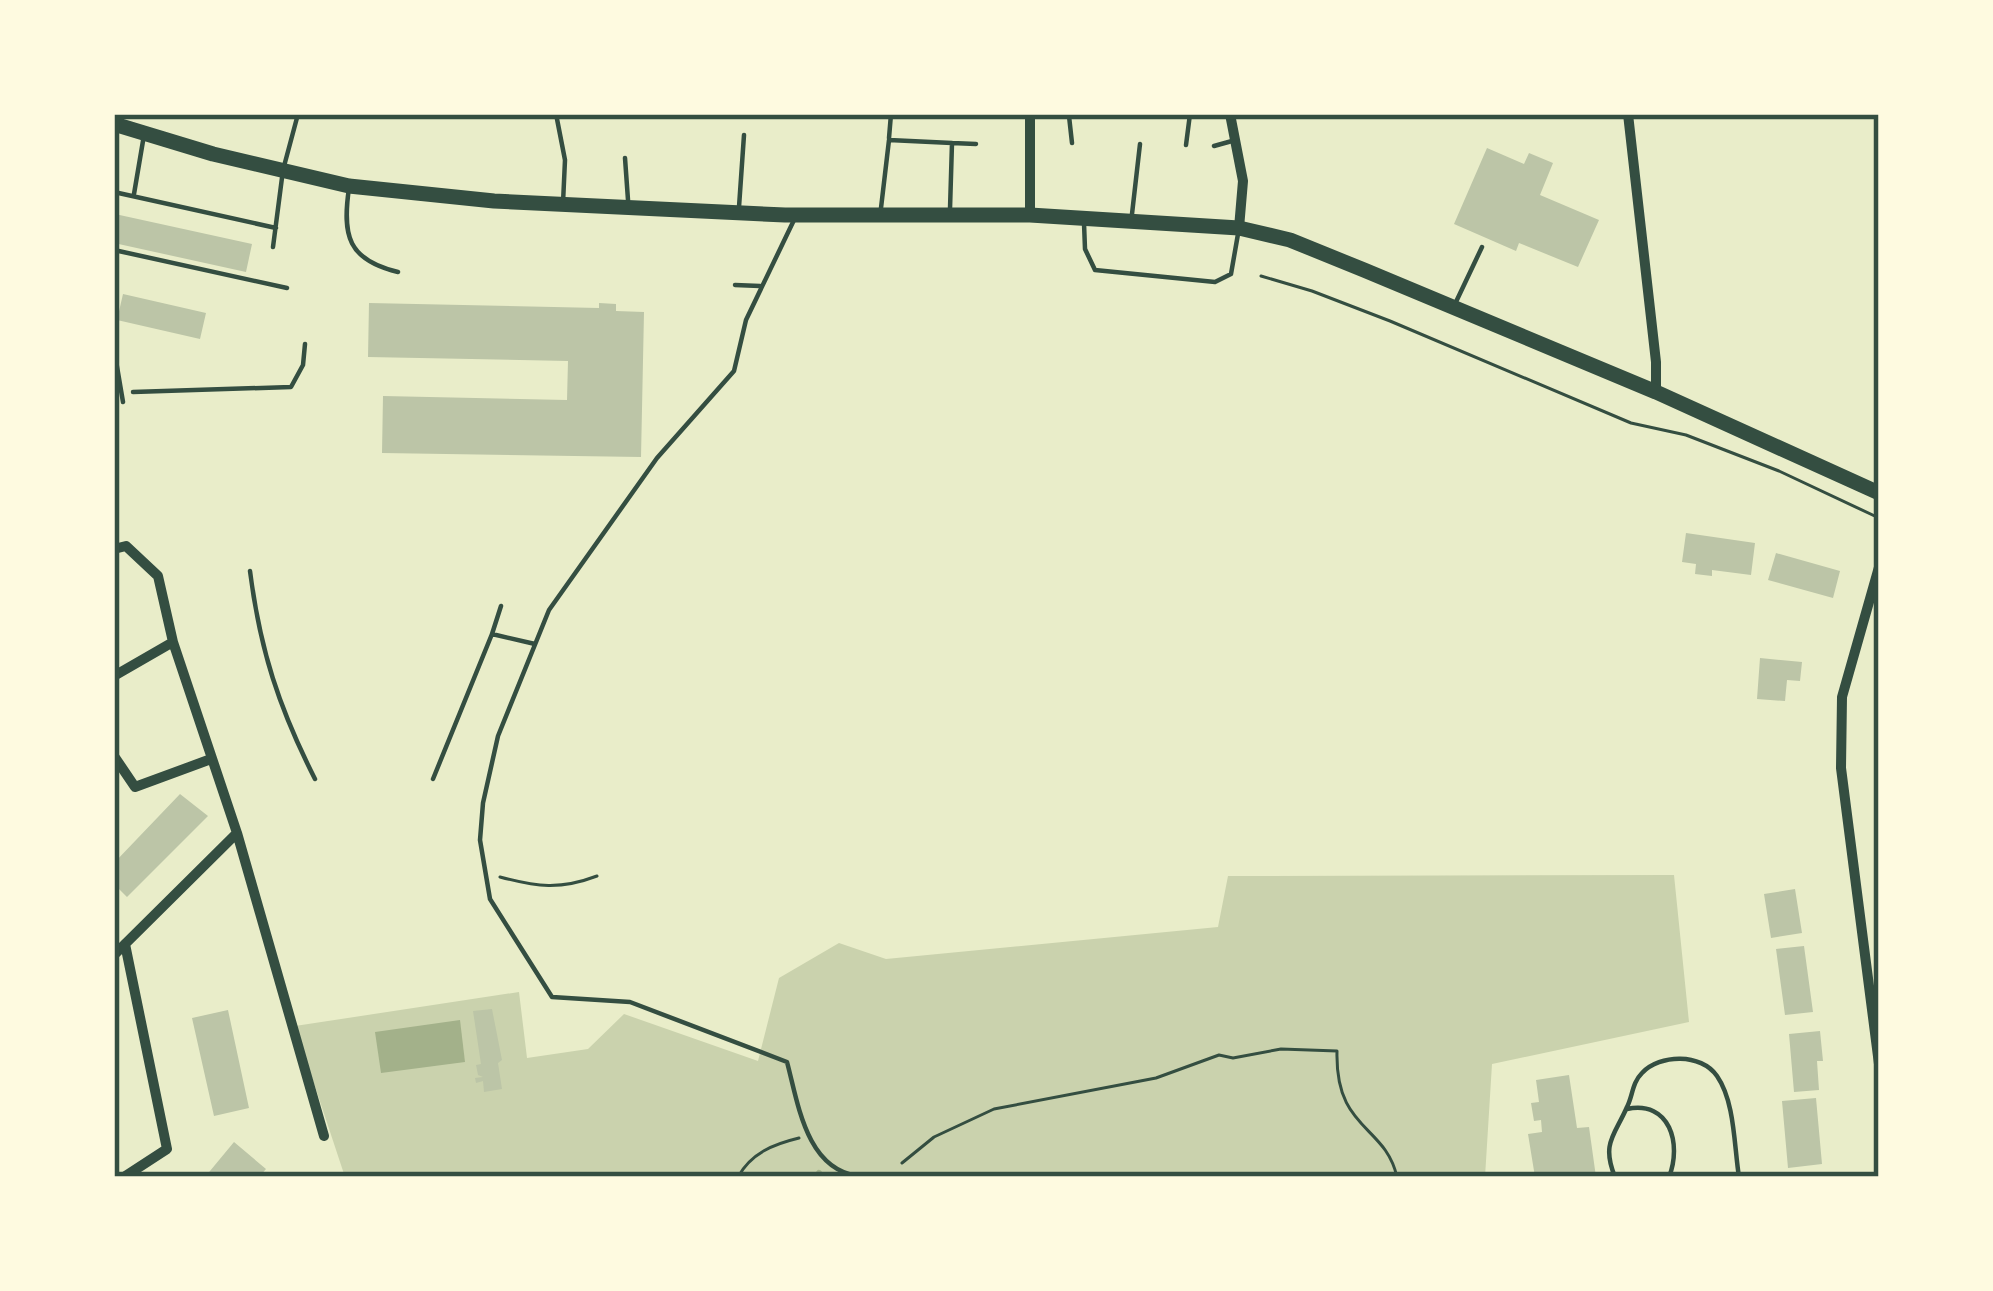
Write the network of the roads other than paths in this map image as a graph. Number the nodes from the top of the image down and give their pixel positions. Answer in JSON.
{"nodes":[{"id":1,"x":298,"y":114,"type":"edge"},
{"id":2,"x":891,"y":114,"type":"edge"},
{"id":3,"x":1190,"y":114,"type":"edge"},
{"id":4,"x":1230,"y":114,"type":"edge"},
{"id":5,"x":1629,"y":114,"type":"edge"},
{"id":6,"x":1030,"y":115,"type":"edge"},
{"id":7,"x":1069,"y":115,"type":"edge"},
{"id":8,"x":557,"y":119,"type":"dead end"},
{"id":9,"x":114,"y":124,"type":"edge"},
{"id":10,"x":744,"y":135,"type":"dead end"},
{"id":11,"x":144,"y":136,"type":"junction"},
{"id":12,"x":889,"y":140,"type":"junction"},
{"id":13,"x":1238,"y":140,"type":"junction"},
{"id":14,"x":952,"y":143,"type":"junction"},
{"id":15,"x":976,"y":143,"type":"dead end"},
{"id":16,"x":1072,"y":143,"type":"dead end"},
{"id":17,"x":1140,"y":144,"type":"dead end"},
{"id":18,"x":1186,"y":145,"type":"dead end"},
{"id":19,"x":1214,"y":146,"type":"dead end"},
{"id":20,"x":625,"y":158,"type":"dead end"},
{"id":21,"x":284,"y":170,"type":"junction"},
{"id":22,"x":350,"y":185,"type":"junction"},
{"id":23,"x":114,"y":192,"type":"edge"},
{"id":24,"x":134,"y":194,"type":"junction"},
{"id":25,"x":563,"y":205,"type":"junction"},
{"id":26,"x":629,"y":209,"type":"junction"},
{"id":27,"x":739,"y":213,"type":"junction"},
{"id":28,"x":796,"y":215,"type":"junction"},
{"id":29,"x":880,"y":215,"type":"junction"},
{"id":30,"x":949,"y":215,"type":"junction"},
{"id":31,"x":1030,"y":215,"type":"junction"},
{"id":32,"x":1084,"y":218,"type":"junction"},
{"id":33,"x":1132,"y":220,"type":"junction"},
{"id":34,"x":276,"y":228,"type":"junction"},
{"id":35,"x":1239,"y":228,"type":"junction"},
{"id":36,"x":273,"y":247,"type":"dead end"},
{"id":37,"x":1482,"y":247,"type":"dead end"},
{"id":38,"x":114,"y":250,"type":"edge"},
{"id":39,"x":398,"y":272,"type":"dead end"},
{"id":40,"x":735,"y":285,"type":"dead end"},
{"id":41,"x":762,"y":286,"type":"junction"},
{"id":42,"x":287,"y":289,"type":"dead end"},
{"id":43,"x":1453,"y":309,"type":"junction"},
{"id":44,"x":305,"y":344,"type":"dead end"},
{"id":45,"x":114,"y":349,"type":"edge"},
{"id":46,"x":133,"y":392,"type":"dead end"},
{"id":47,"x":1655,"y":392,"type":"junction"},
{"id":48,"x":123,"y":402,"type":"dead end"},
{"id":49,"x":1879,"y":494,"type":"edge"},
{"id":50,"x":114,"y":549,"type":"edge"},
{"id":51,"x":1879,"y":567,"type":"edge"},
{"id":52,"x":250,"y":571,"type":"dead end"},
{"id":53,"x":502,"y":606,"type":"dead end"},
{"id":54,"x":492,"y":634,"type":"junction"},
{"id":55,"x":172,"y":642,"type":"junction"},
{"id":56,"x":535,"y":644,"type":"junction"},
{"id":57,"x":114,"y":676,"type":"edge"},
{"id":58,"x":114,"y":756,"type":"edge"},
{"id":59,"x":211,"y":759,"type":"junction"},
{"id":60,"x":315,"y":779,"type":"dead end"},
{"id":61,"x":433,"y":779,"type":"dead end"},
{"id":62,"x":237,"y":833,"type":"junction"},
{"id":63,"x":124,"y":944,"type":"junction"},
{"id":64,"x":114,"y":955,"type":"edge"},
{"id":65,"x":1879,"y":1064,"type":"edge"},
{"id":66,"x":1627,"y":1108,"type":"junction"},
{"id":67,"x":324,"y":1136,"type":"dead end"},
{"id":68,"x":124,"y":1177,"type":"edge"},
{"id":69,"x":905,"y":1177,"type":"edge"},
{"id":70,"x":1616,"y":1177,"type":"edge"},
{"id":71,"x":1669,"y":1177,"type":"edge"},
{"id":72,"x":1738,"y":1177,"type":"edge"}],
"edges":[{"from":1,"to":21,"type":"lane"},
{"from":2,"to":12,"type":"lane"},
{"from":3,"to":18,"type":"lane"},
{"from":4,"to":13,"type":"street"},
{"from":5,"to":47,"type":"street"},
{"from":6,"to":7,"type":"lane"},
{"from":6,"to":31,"type":"street"},
{"from":7,"to":16,"type":"lane"},
{"from":8,"to":25,"type":"lane"},
{"from":9,"to":11,"type":"main road"},
{"from":10,"to":27,"type":"lane"},
{"from":11,"to":21,"type":"main road"},
{"from":11,"to":24,"type":"lane"},
{"from":12,"to":14,"type":"lane"},
{"from":12,"to":29,"type":"lane"},
{"from":13,"to":19,"type":"lane"},
{"from":13,"to":35,"type":"street"},
{"from":14,"to":15,"type":"lane"},
{"from":14,"to":30,"type":"lane"},
{"from":17,"to":33,"type":"lane"},
{"from":20,"to":26,"type":"lane"},
{"from":21,"to":22,"type":"main road"},
{"from":21,"to":34,"type":"lane"},
{"from":22,"to":25,"type":"main road"},
{"from":22,"to":39,"type":"lane"},
{"from":23,"to":24,"type":"lane"},
{"from":24,"to":34,"type":"lane"},
{"from":25,"to":26,"type":"main road"},
{"from":26,"to":27,"type":"main road"},
{"from":27,"to":28,"type":"main road"},
{"from":28,"to":29,"type":"main road"},
{"from":28,"to":41,"type":"lane"},
{"from":29,"to":30,"type":"main road"},
{"from":30,"to":31,"type":"main road"},
{"from":31,"to":32,"type":"main road"},
{"from":32,"to":33,"type":"main road"},
{"from":32,"to":35,"type":"lane"},
{"from":33,"to":35,"type":"main road"},
{"from":34,"to":36,"type":"lane"},
{"from":35,"to":43,"type":"main road"},
{"from":37,"to":43,"type":"lane"},
{"from":38,"to":42,"type":"lane"},
{"from":40,"to":41,"type":"lane"},
{"from":41,"to":56,"type":"lane"},
{"from":43,"to":47,"type":"main road"},
{"from":44,"to":46,"type":"lane"},
{"from":45,"to":48,"type":"lane"},
{"from":47,"to":49,"type":"main road"},
{"from":50,"to":55,"type":"street"},
{"from":51,"to":65,"type":"street"},
{"from":52,"to":60,"type":"lane"},
{"from":53,"to":54,"type":"lane"},
{"from":54,"to":56,"type":"lane"},
{"from":54,"to":61,"type":"lane"},
{"from":55,"to":57,"type":"street"},
{"from":55,"to":59,"type":"street"},
{"from":56,"to":69,"type":"lane"},
{"from":58,"to":59,"type":"street"},
{"from":59,"to":62,"type":"street"},
{"from":62,"to":63,"type":"street"},
{"from":62,"to":67,"type":"street"},
{"from":63,"to":64,"type":"street"},
{"from":63,"to":68,"type":"street"},
{"from":66,"to":70,"type":"lane"},
{"from":66,"to":71,"type":"lane"},
{"from":66,"to":72,"type":"lane"}]}
